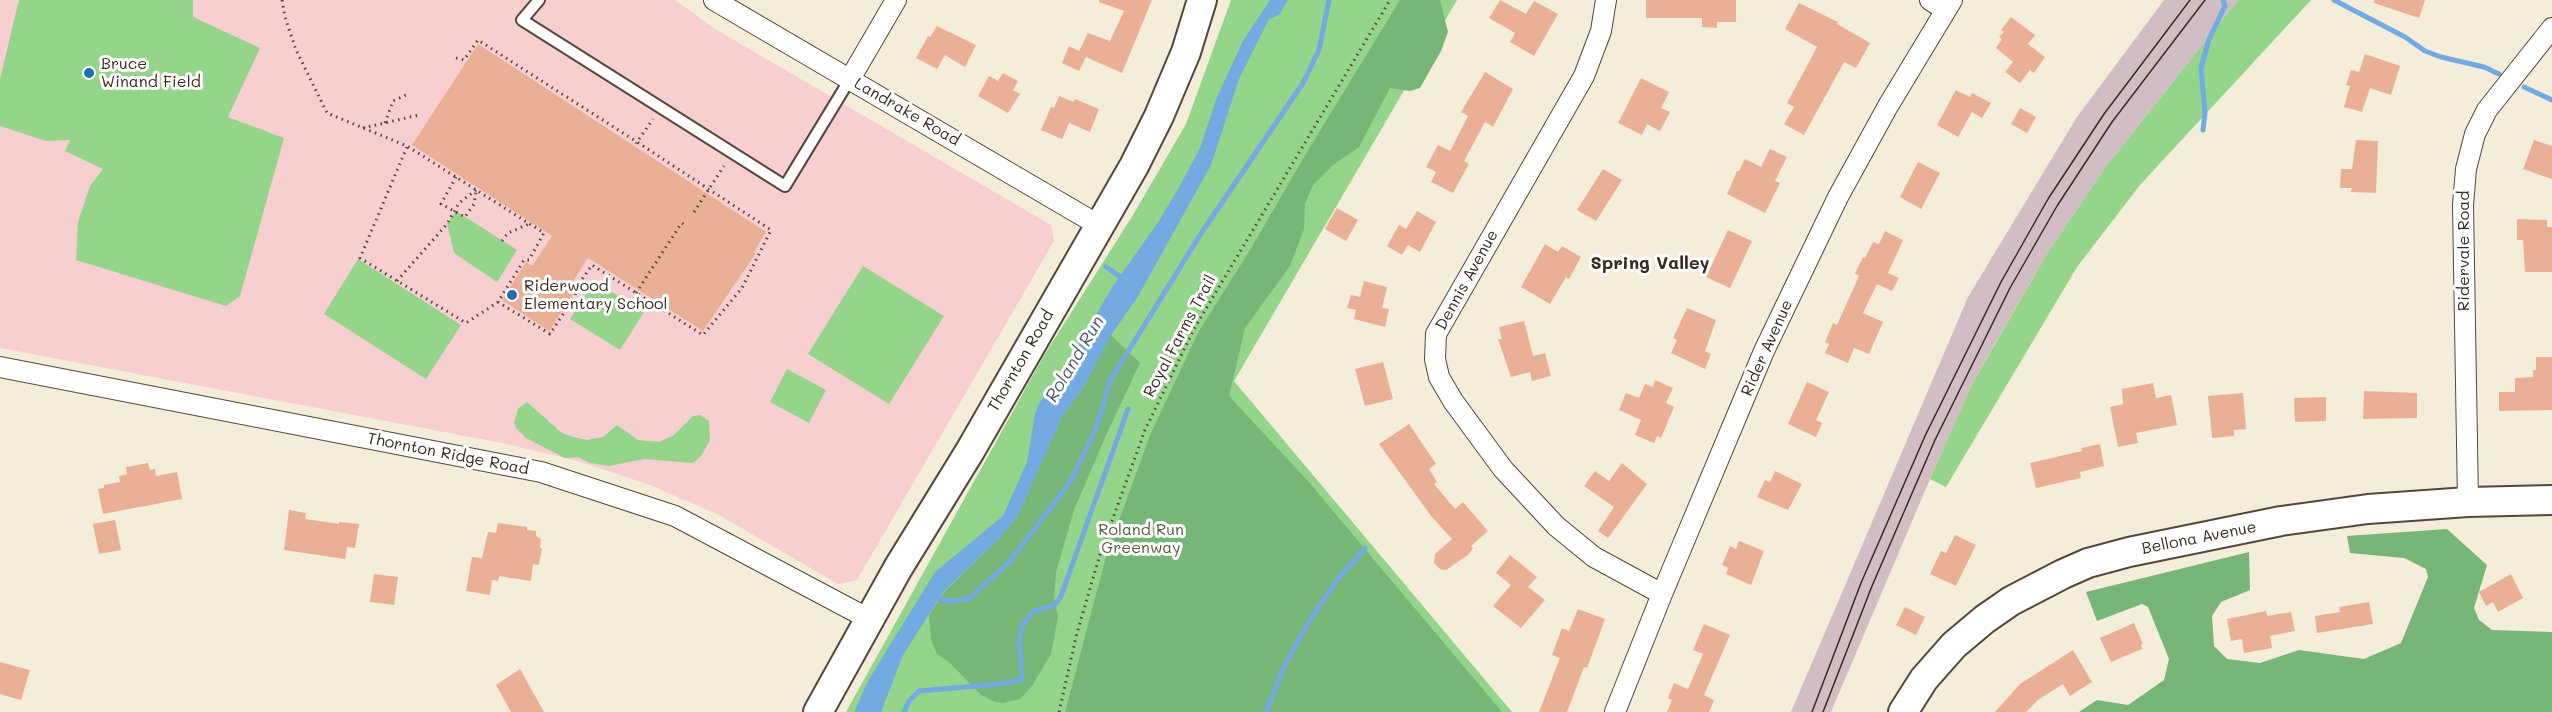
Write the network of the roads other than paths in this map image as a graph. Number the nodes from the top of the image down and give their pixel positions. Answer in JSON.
{"nodes":[{"id":1,"x":539,"y":0,"type":"edge"},
{"id":2,"x":714,"y":0,"type":"edge"},
{"id":3,"x":896,"y":0,"type":"edge"},
{"id":4,"x":1202,"y":0,"type":"edge"},
{"id":5,"x":1606,"y":0,"type":"edge"},
{"id":6,"x":1942,"y":3,"type":"edge"},
{"id":7,"x":2552,"y":28,"type":"edge"},
{"id":8,"x":850,"y":79,"type":"junction"},
{"id":9,"x":1100,"y":226,"type":"junction"},
{"id":10,"x":0,"y":367,"type":"edge"},
{"id":11,"x":2552,"y":500,"type":"edge"},
{"id":12,"x":2468,"y":502,"type":"junction"},
{"id":13,"x":1662,"y":594,"type":"junction"},
{"id":14,"x":869,"y":619,"type":"junction"},
{"id":15,"x":818,"y":712,"type":"edge"},
{"id":16,"x":1615,"y":712,"type":"edge"},
{"id":17,"x":1903,"y":712,"type":"edge"}],
"edges":[{"from":1,"to":8,"type":"lane"},
{"from":2,"to":8,"type":"street","name":"Landrake Road"},
{"from":3,"to":8,"type":"street"},
{"from":4,"to":9,"type":"street","name":"Thornton Road"},
{"from":5,"to":13,"type":"street","name":"Dennis Avenue"},
{"from":6,"to":13,"type":"street","name":"Rider Avenue"},
{"from":7,"to":12,"type":"street","name":"Ridervale Road"},
{"from":8,"to":9,"type":"street","name":"Landrake Road"},
{"from":9,"to":14,"type":"street","name":"Thornton Road"},
{"from":10,"to":14,"type":"street","name":"Thornton Ridge Road"},
{"from":11,"to":12,"type":"street","name":"Bellona Avenue"},
{"from":12,"to":17,"type":"street","name":"Bellona Avenue"},
{"from":13,"to":16,"type":"street","name":"Rider Avenue"},
{"from":14,"to":15,"type":"street","name":"Thornton Road"}]}
